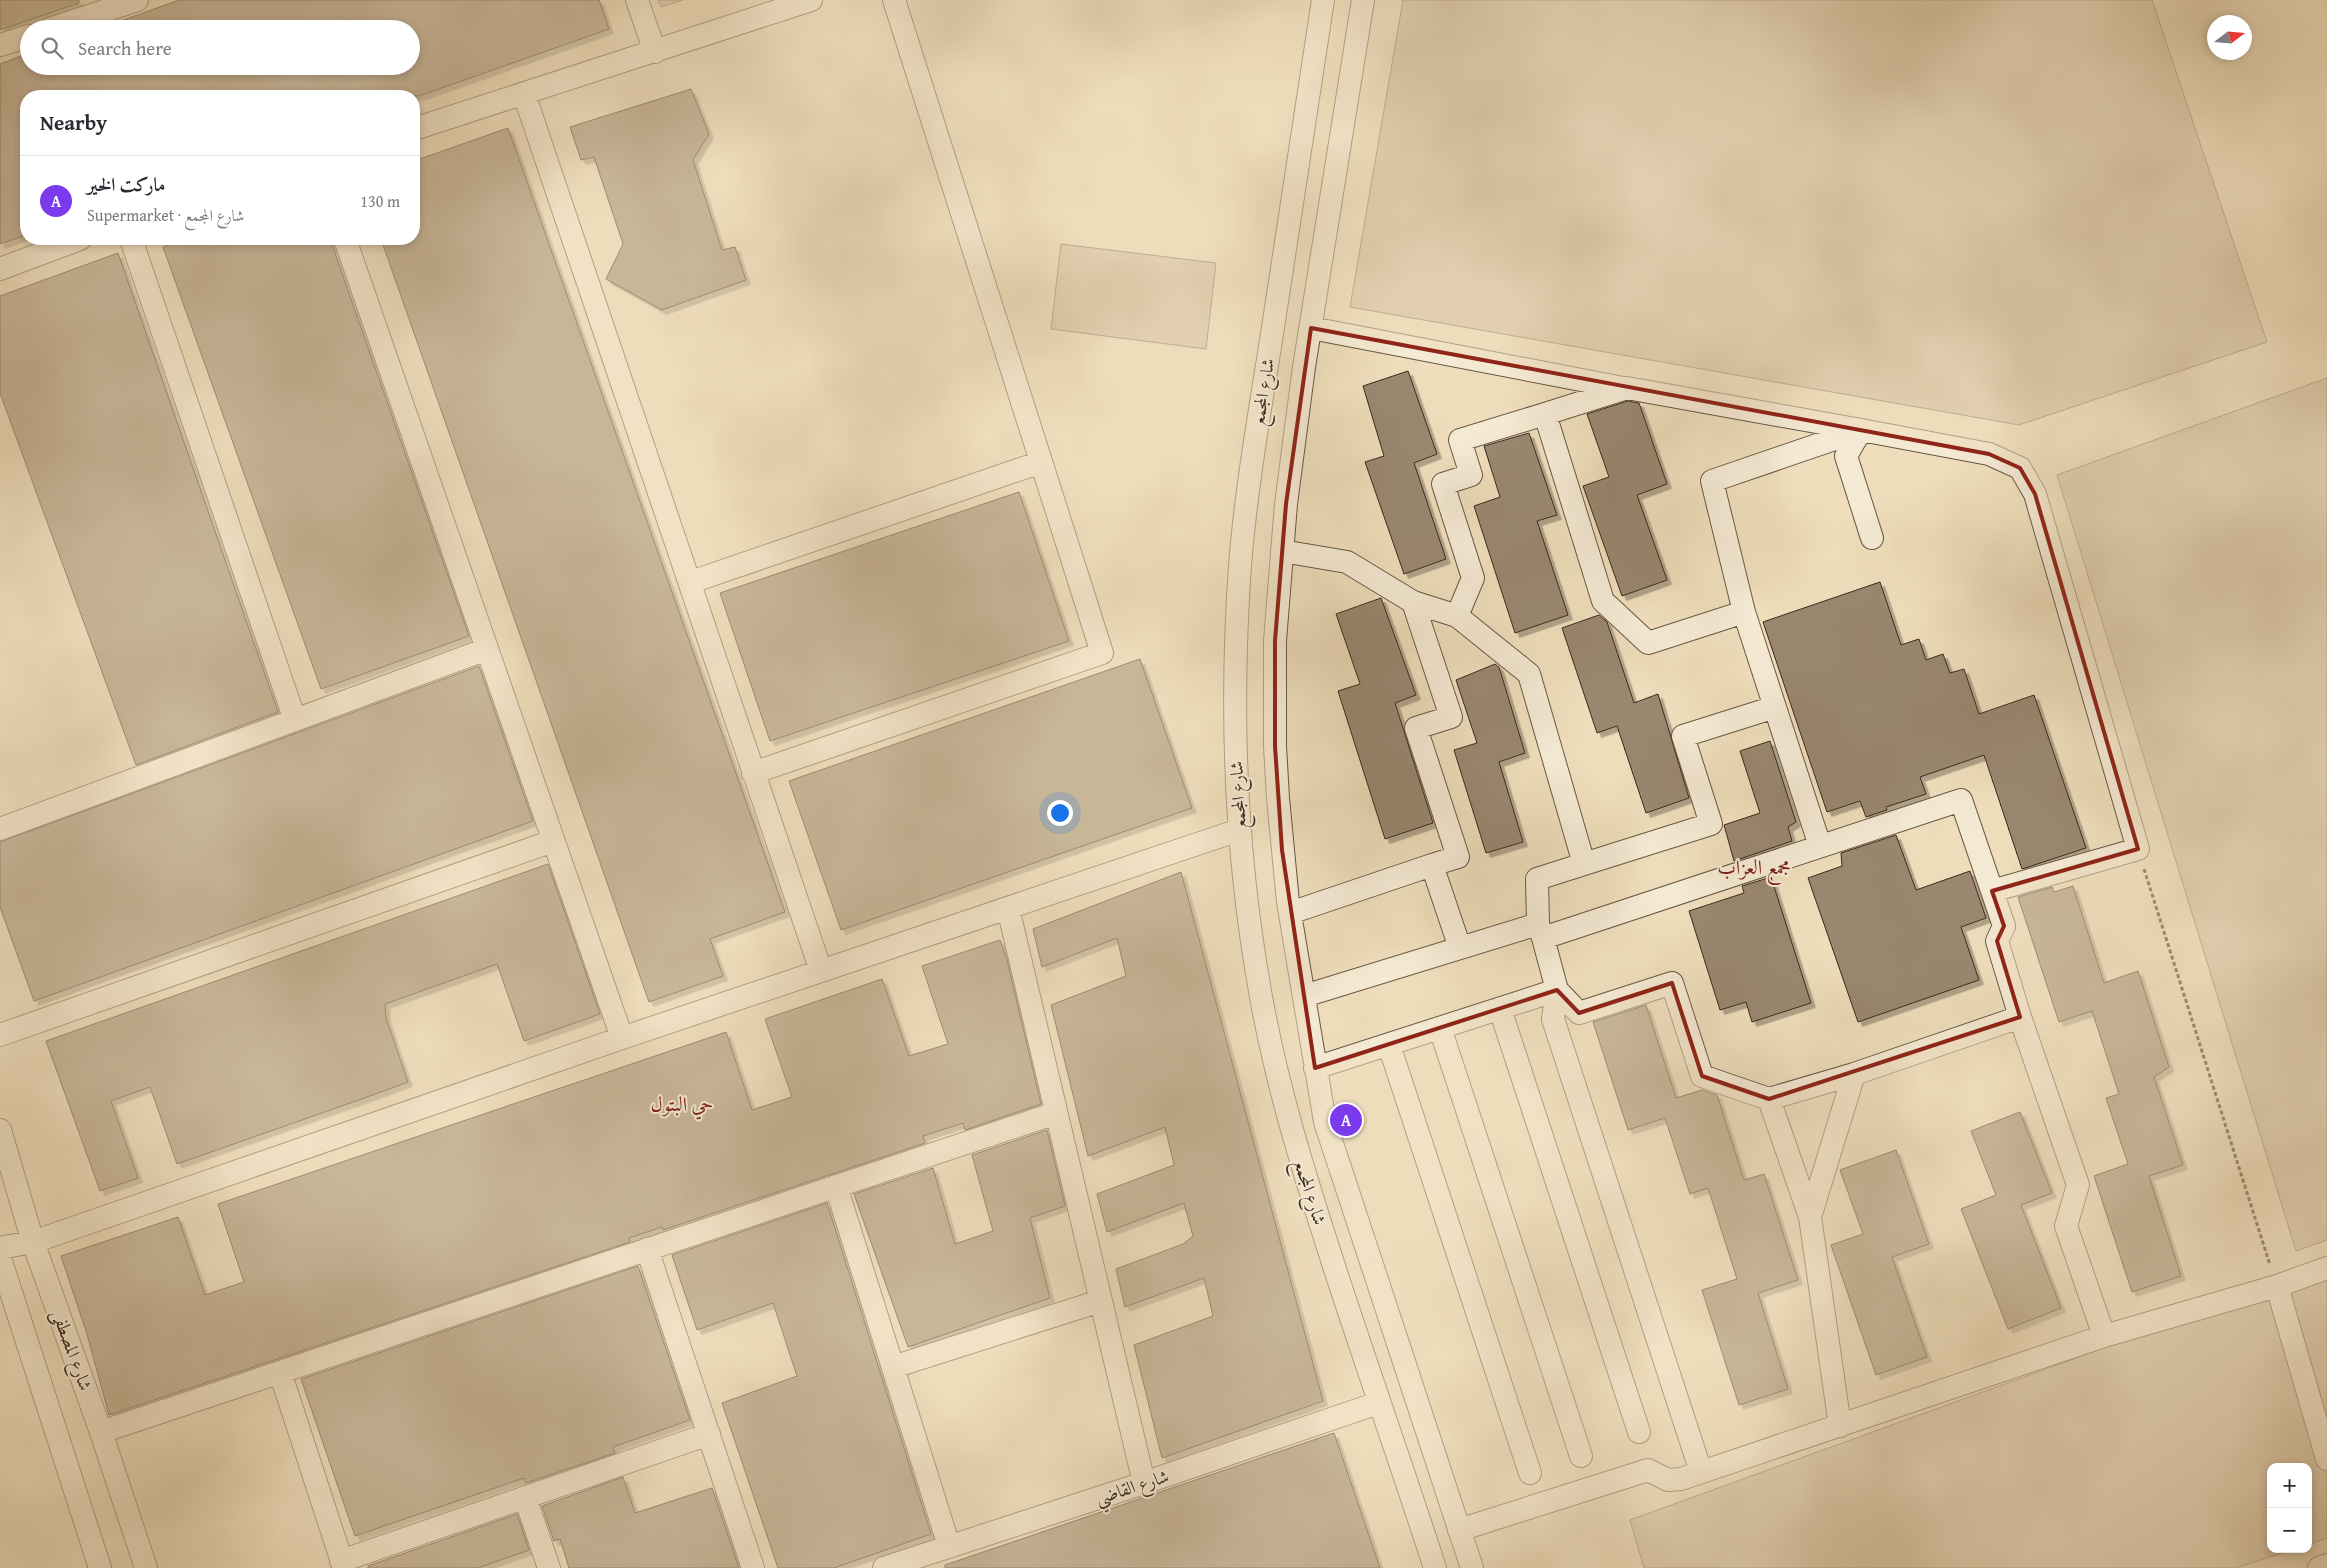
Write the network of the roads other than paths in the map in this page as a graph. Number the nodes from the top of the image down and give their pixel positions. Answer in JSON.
{"nodes":[{"id":1,"x":137,"y":0,"type":"edge"},
{"id":2,"x":637,"y":0,"type":"edge"},
{"id":3,"x":811,"y":0,"type":"edge"},
{"id":4,"x":894,"y":0,"type":"edge"},
{"id":5,"x":1323,"y":0,"type":"edge"},
{"id":6,"x":1363,"y":0,"type":"edge"},
{"id":7,"x":77,"y":20,"type":"edge"},
{"id":8,"x":20,"y":39,"type":"edge"},
{"id":9,"x":0,"y":45,"type":"edge"},
{"id":10,"x":655,"y":52,"type":"junction"},
{"id":11,"x":524,"y":94,"type":"junction"},
{"id":12,"x":420,"y":128,"type":"edge"},
{"id":13,"x":64,"y":245,"type":"edge"},
{"id":14,"x":133,"y":245,"type":"edge"},
{"id":15,"x":346,"y":245,"type":"edge"},
{"id":16,"x":0,"y":269,"type":"edge"},
{"id":17,"x":1312,"y":328,"type":"junction"},
{"id":18,"x":1627,"y":388,"type":"junction"},
{"id":19,"x":1545,"y":414,"type":"junction"},
{"id":20,"x":1861,"y":430,"type":"junction"},
{"id":21,"x":1041,"y":462,"type":"junction"},
{"id":22,"x":1872,"y":538,"type":"dead end"},
{"id":23,"x":1282,"y":551,"type":"junction"},
{"id":24,"x":691,"y":582,"type":"junction"},
{"id":25,"x":1413,"y":602,"type":"junction"},
{"id":26,"x":1744,"y":612,"type":"junction"},
{"id":27,"x":1457,"y":616,"type":"junction"},
{"id":28,"x":487,"y":649,"type":"junction"},
{"id":29,"x":1776,"y":707,"type":"junction"},
{"id":30,"x":295,"y":720,"type":"junction"},
{"id":31,"x":753,"y":773,"type":"junction"},
{"id":32,"x":0,"y":828,"type":"edge"},
{"id":33,"x":1239,"y":830,"type":"junction"},
{"id":34,"x":553,"y":841,"type":"junction"},
{"id":35,"x":1820,"y":846,"type":"junction"},
{"id":36,"x":1584,"y":864,"type":"junction"},
{"id":37,"x":1432,"y":865,"type":"junction"},
{"id":38,"x":1992,"y":891,"type":"junction"},
{"id":39,"x":1008,"y":908,"type":"junction"},
{"id":40,"x":1290,"y":913,"type":"junction"},
{"id":41,"x":1541,"y":931,"type":"junction"},
{"id":42,"x":1460,"y":948,"type":"junction"},
{"id":43,"x":821,"y":971,"type":"junction"},
{"id":44,"x":1557,"y":990,"type":"junction"},
{"id":45,"x":1304,"y":996,"type":"junction"},
{"id":46,"x":1500,"y":1009,"type":"junction"},
{"id":47,"x":2020,"y":1017,"type":"junction"},
{"id":48,"x":1440,"y":1028,"type":"junction"},
{"id":49,"x":0,"y":1034,"type":"edge"},
{"id":50,"x":622,"y":1038,"type":"junction"},
{"id":51,"x":1389,"y":1045,"type":"junction"},
{"id":52,"x":1315,"y":1068,"type":"junction"},
{"id":53,"x":1854,"y":1074,"type":"junction"},
{"id":54,"x":1320,"y":1094,"type":"junction"},
{"id":55,"x":1769,"y":1099,"type":"junction"},
{"id":56,"x":1284,"y":1101,"type":"junction"},
{"id":57,"x":1056,"y":1113,"type":"junction"},
{"id":58,"x":0,"y":1130,"type":"edge"},
{"id":59,"x":1336,"y":1152,"type":"junction"},
{"id":60,"x":1301,"y":1164,"type":"junction"},
{"id":61,"x":836,"y":1186,"type":"junction"},
{"id":62,"x":1810,"y":1217,"type":"junction"},
{"id":63,"x":33,"y":1242,"type":"junction"},
{"id":64,"x":0,"y":1248,"type":"edge"},
{"id":65,"x":647,"y":1249,"type":"junction"},
{"id":66,"x":0,"y":1258,"type":"edge"},
{"id":67,"x":2327,"y":1268,"type":"edge"},
{"id":68,"x":2277,"y":1286,"type":"junction"},
{"id":69,"x":1100,"y":1300,"type":"junction"},
{"id":70,"x":2104,"y":1336,"type":"junction"},
{"id":71,"x":893,"y":1367,"type":"junction"},
{"id":72,"x":280,"y":1372,"type":"junction"},
{"id":73,"x":1378,"y":1403,"type":"junction"},
{"id":74,"x":1840,"y":1426,"type":"junction"},
{"id":75,"x":101,"y":1432,"type":"junction"},
{"id":76,"x":1639,"y":1432,"type":"dead end"},
{"id":77,"x":709,"y":1434,"type":"junction"},
{"id":78,"x":1390,"y":1436,"type":"junction"},
{"id":79,"x":1581,"y":1456,"type":"dead end"},
{"id":80,"x":2327,"y":1459,"type":"edge"},
{"id":81,"x":1436,"y":1460,"type":"junction"},
{"id":82,"x":1701,"y":1472,"type":"junction"},
{"id":83,"x":1530,"y":1474,"type":"dead end"},
{"id":84,"x":1144,"y":1483,"type":"junction"},
{"id":85,"x":525,"y":1497,"type":"junction"},
{"id":86,"x":1459,"y":1530,"type":"junction"},
{"id":87,"x":949,"y":1546,"type":"junction"},
{"id":88,"x":343,"y":1564,"type":"edge"},
{"id":89,"x":2327,"y":1566,"type":"edge"},
{"id":90,"x":100,"y":1568,"type":"edge"},
{"id":91,"x":146,"y":1568,"type":"edge"},
{"id":92,"x":549,"y":1568,"type":"edge"},
{"id":93,"x":753,"y":1568,"type":"edge"},
{"id":94,"x":884,"y":1568,"type":"edge"},
{"id":95,"x":1435,"y":1568,"type":"edge"},
{"id":96,"x":1472,"y":1568,"type":"edge"},
{"id":97,"x":2319,"y":1568,"type":"edge"}],
"edges":[{"from":1,"to":7,"type":"street"},
{"from":2,"to":10,"type":"street"},
{"from":3,"to":10,"type":"street"},
{"from":4,"to":21,"type":"street"},
{"from":5,"to":33,"type":"street","name":"شارع المجمع"},
{"from":6,"to":17,"type":"street"},
{"from":8,"to":9,"type":"street"},
{"from":10,"to":11,"type":"street"},
{"from":11,"to":12,"type":"street"},
{"from":11,"to":24,"type":"street"},
{"from":13,"to":16,"type":"street"},
{"from":14,"to":30,"type":"street"},
{"from":15,"to":28,"type":"street"},
{"from":17,"to":18,"type":"street"},
{"from":17,"to":23,"type":"street"},
{"from":18,"to":19,"type":"street"},
{"from":18,"to":20,"type":"street"},
{"from":19,"to":26,"type":"street"},
{"from":19,"to":27,"type":"street"},
{"from":20,"to":22,"type":"street"},
{"from":20,"to":26,"type":"street"},
{"from":20,"to":38,"type":"street"},
{"from":21,"to":24,"type":"street"},
{"from":21,"to":31,"type":"street"},
{"from":23,"to":25,"type":"street"},
{"from":23,"to":40,"type":"street"},
{"from":24,"to":31,"type":"street"},
{"from":25,"to":27,"type":"street"},
{"from":25,"to":37,"type":"street"},
{"from":26,"to":29,"type":"street"},
{"from":27,"to":36,"type":"street"},
{"from":28,"to":30,"type":"street"},
{"from":28,"to":34,"type":"street"},
{"from":29,"to":35,"type":"street"},
{"from":29,"to":36,"type":"street"},
{"from":30,"to":32,"type":"street"},
{"from":31,"to":43,"type":"street"},
{"from":33,"to":39,"type":"street"},
{"from":33,"to":56,"type":"street","name":"شارع المجمع"},
{"from":34,"to":49,"type":"street"},
{"from":34,"to":50,"type":"street"},
{"from":35,"to":38,"type":"street"},
{"from":35,"to":41,"type":"street"},
{"from":36,"to":41,"type":"street"},
{"from":37,"to":40,"type":"street"},
{"from":37,"to":42,"type":"street"},
{"from":38,"to":47,"type":"street"},
{"from":39,"to":43,"type":"street"},
{"from":39,"to":57,"type":"street"},
{"from":40,"to":45,"type":"street"},
{"from":41,"to":42,"type":"street"},
{"from":41,"to":44,"type":"street"},
{"from":42,"to":45,"type":"street"},
{"from":43,"to":50,"type":"street"},
{"from":44,"to":46,"type":"street"},
{"from":44,"to":55,"type":"street"},
{"from":44,"to":82,"type":"street"},
{"from":45,"to":52,"type":"street"},
{"from":46,"to":48,"type":"street"},
{"from":46,"to":76,"type":"street"},
{"from":47,"to":53,"type":"street"},
{"from":47,"to":70,"type":"street"},
{"from":48,"to":51,"type":"street"},
{"from":48,"to":79,"type":"street"},
{"from":50,"to":63,"type":"street"},
{"from":51,"to":52,"type":"street"},
{"from":51,"to":83,"type":"street"},
{"from":52,"to":54,"type":"street"},
{"from":53,"to":55,"type":"street"},
{"from":53,"to":62,"type":"street"},
{"from":54,"to":56,"type":"street"},
{"from":54,"to":59,"type":"street"},
{"from":55,"to":62,"type":"street"},
{"from":56,"to":60,"type":"street","name":"شارع المجمع"},
{"from":57,"to":61,"type":"street"},
{"from":57,"to":69,"type":"street"},
{"from":58,"to":63,"type":"street","name":"شارع المصطفى"},
{"from":59,"to":60,"type":"street"},
{"from":59,"to":81,"type":"street"},
{"from":60,"to":73,"type":"street","name":"شارع المجمع"},
{"from":61,"to":65,"type":"street"},
{"from":61,"to":71,"type":"street"},
{"from":62,"to":74,"type":"street"},
{"from":63,"to":64,"type":"street"},
{"from":63,"to":75,"type":"street","name":"شارع المصطفى"},
{"from":65,"to":72,"type":"street"},
{"from":65,"to":77,"type":"street"},
{"from":66,"to":90,"type":"street"},
{"from":67,"to":68,"type":"street"},
{"from":68,"to":70,"type":"street"},
{"from":68,"to":80,"type":"street"},
{"from":69,"to":71,"type":"street"},
{"from":69,"to":84,"type":"street"},
{"from":70,"to":74,"type":"street"},
{"from":71,"to":87,"type":"street"},
{"from":72,"to":75,"type":"street"},
{"from":72,"to":88,"type":"street"},
{"from":73,"to":78,"type":"street","name":"شارع المجمع"},
{"from":73,"to":84,"type":"street","name":"شارع القاضي"},
{"from":74,"to":82,"type":"street"},
{"from":75,"to":91,"type":"street","name":"شارع المصطفى"},
{"from":77,"to":85,"type":"street"},
{"from":77,"to":93,"type":"street"},
{"from":78,"to":81,"type":"street"},
{"from":78,"to":95,"type":"street","name":"شارع المجمع"},
{"from":81,"to":86,"type":"street"},
{"from":82,"to":86,"type":"street"},
{"from":84,"to":87,"type":"street","name":"شارع القاضي"},
{"from":85,"to":88,"type":"street"},
{"from":85,"to":92,"type":"street"},
{"from":86,"to":96,"type":"street"},
{"from":87,"to":94,"type":"street","name":"شارع القاضي"},
{"from":89,"to":97,"type":"street"}]}
